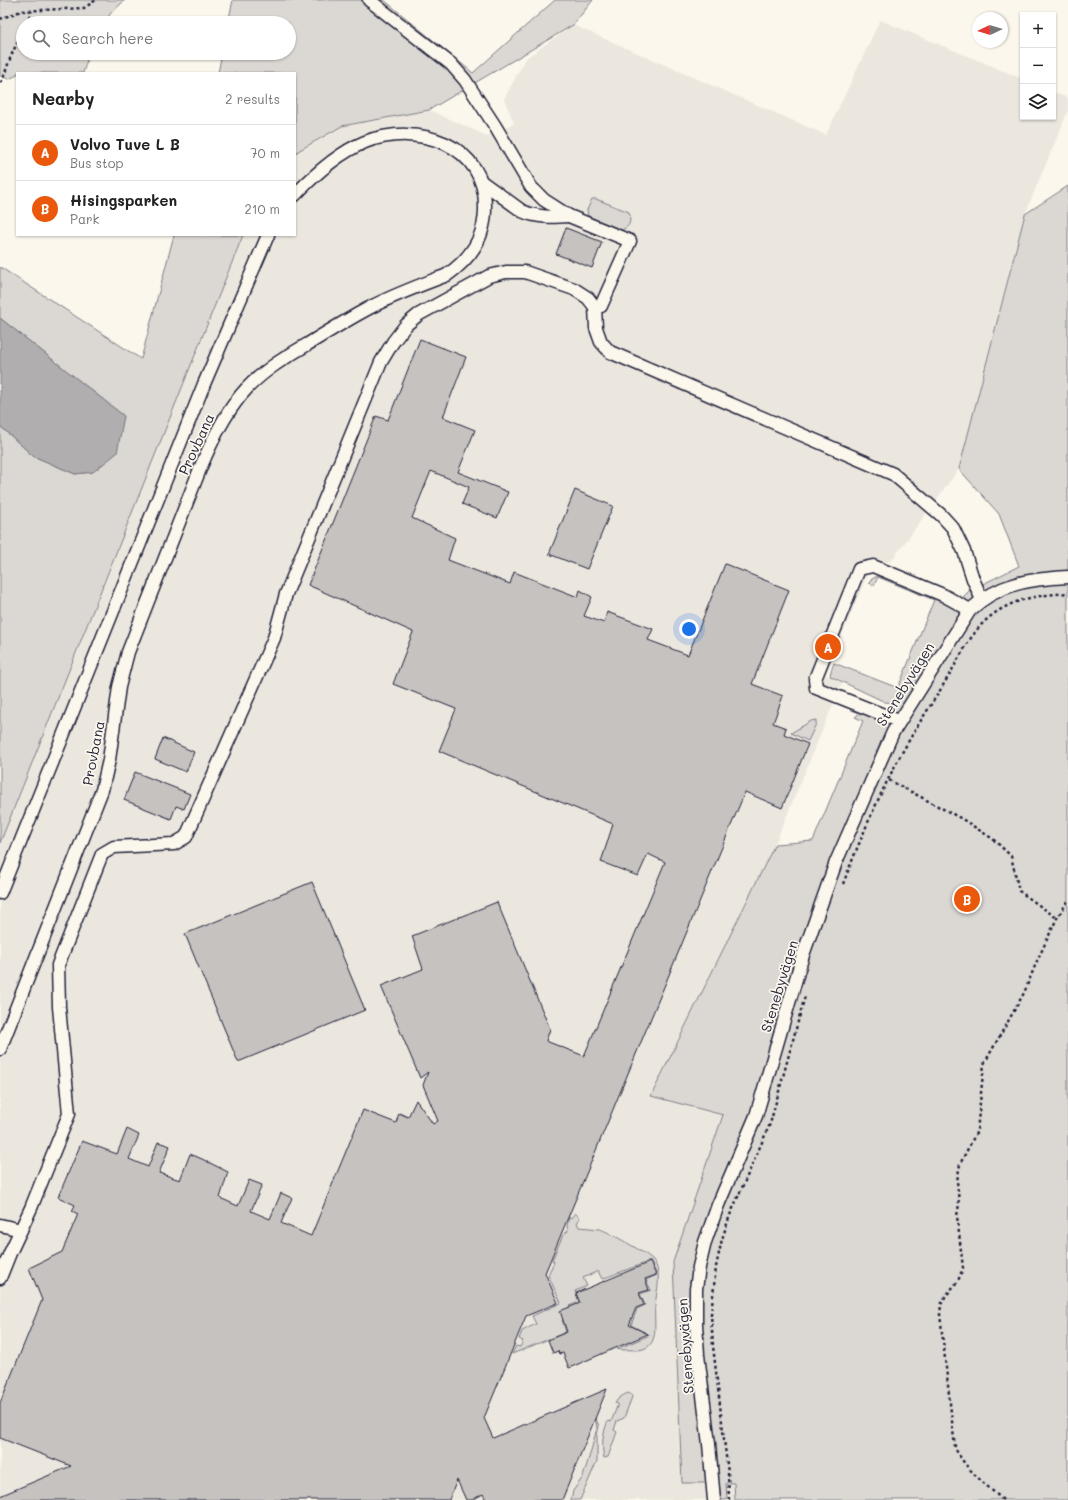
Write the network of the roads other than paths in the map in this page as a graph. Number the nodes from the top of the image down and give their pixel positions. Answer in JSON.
{"nodes":[{"id":1,"x":369,"y":0,"type":"edge"},
{"id":2,"x":482,"y":182,"type":"junction"},
{"id":3,"x":296,"y":194,"type":"edge"},
{"id":4,"x":569,"y":216,"type":"junction"},
{"id":5,"x":267,"y":236,"type":"edge"},
{"id":6,"x":594,"y":308,"type":"junction"},
{"id":7,"x":1068,"y":577,"type":"edge"},
{"id":8,"x":982,"y":600,"type":"junction"},
{"id":9,"x":970,"y":610,"type":"junction"},
{"id":10,"x":899,"y":721,"type":"junction"},
{"id":11,"x":0,"y":892,"type":"edge"},
{"id":12,"x":0,"y":1048,"type":"edge"},
{"id":13,"x":0,"y":1224,"type":"edge"},
{"id":14,"x":21,"y":1230,"type":"junction"},
{"id":15,"x":0,"y":1278,"type":"edge"},
{"id":16,"x":714,"y":1500,"type":"edge"}],
"edges":[{"from":1,"to":4,"type":"street"},
{"from":2,"to":3,"type":"street","name":"Provbana"},
{"from":2,"to":4,"type":"street"},
{"from":2,"to":12,"type":"street","name":"Provbana"},
{"from":4,"to":6,"type":"street"},
{"from":5,"to":11,"type":"street","name":"Provbana"},
{"from":6,"to":8,"type":"street"},
{"from":6,"to":14,"type":"street"},
{"from":7,"to":8,"type":"street","name":"Stenebyvägen"},
{"from":8,"to":9,"type":"street","name":"Stenebyvägen"},
{"from":9,"to":10,"type":"street","name":"Stenebyvägen"},
{"from":9,"to":10,"type":"street"},
{"from":10,"to":16,"type":"street","name":"Stenebyvägen"},
{"from":13,"to":14,"type":"street"},
{"from":14,"to":15,"type":"street"}]}
